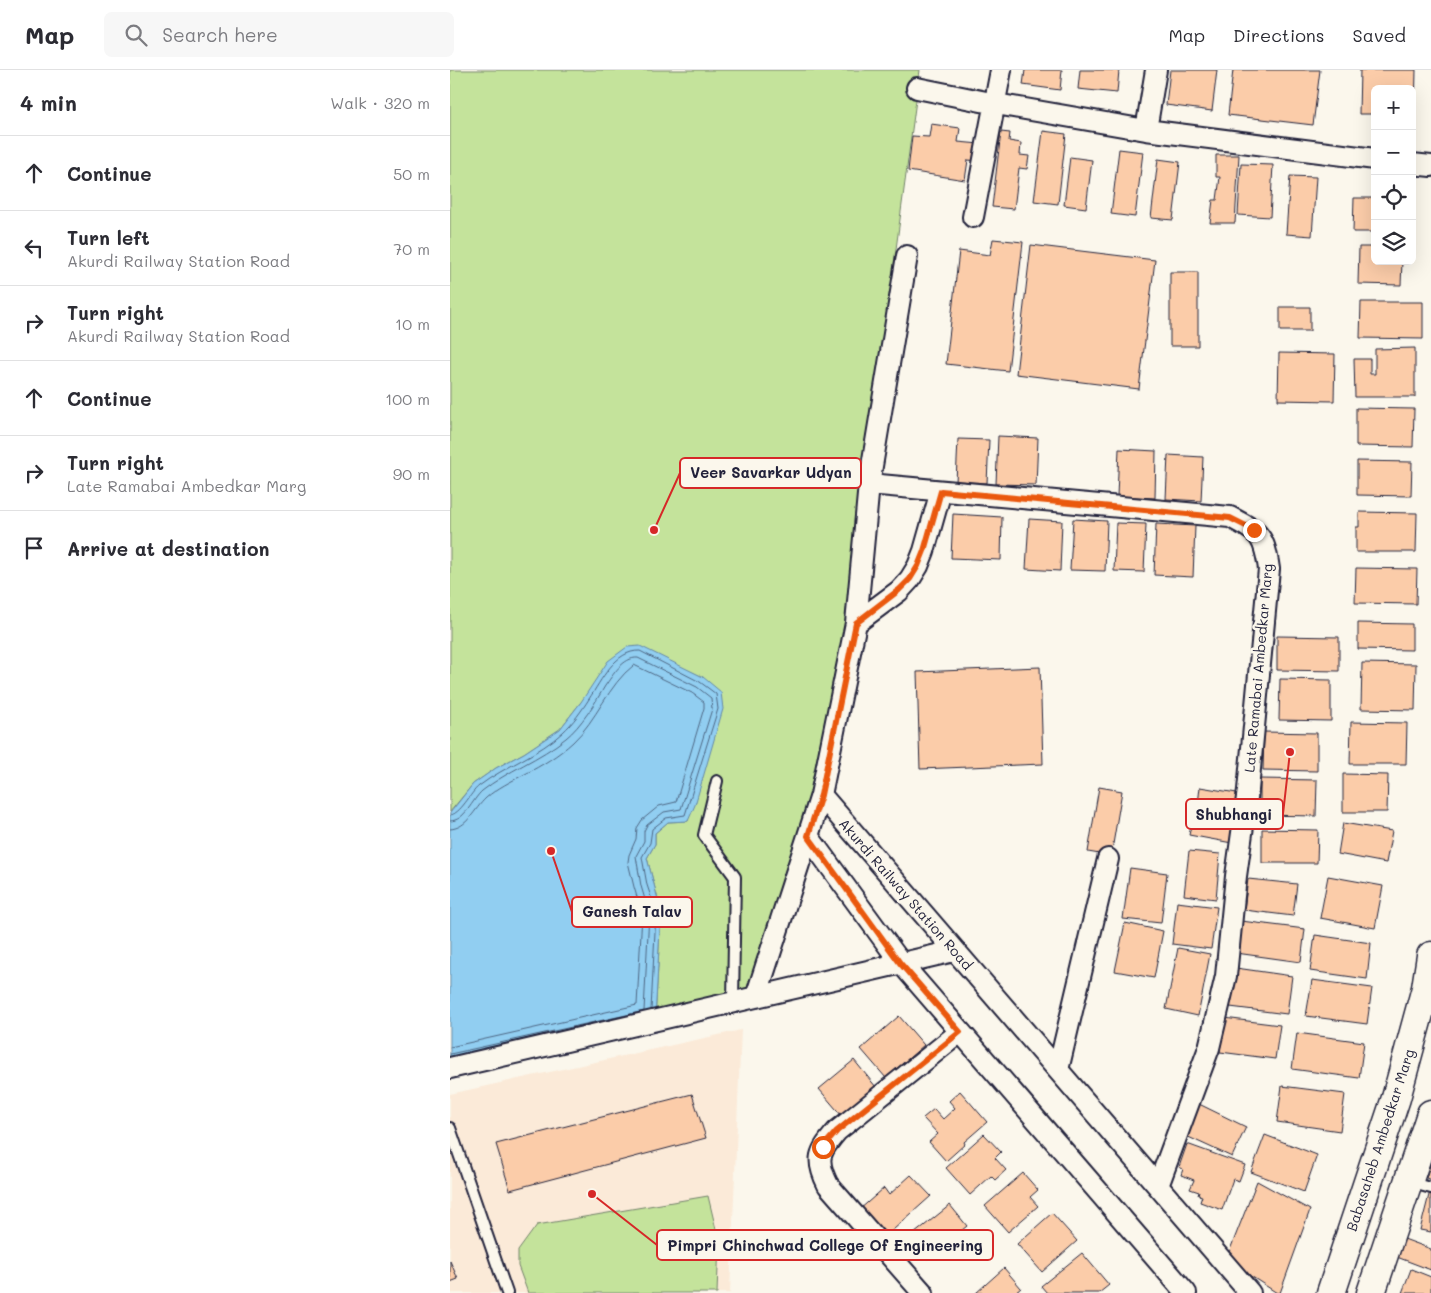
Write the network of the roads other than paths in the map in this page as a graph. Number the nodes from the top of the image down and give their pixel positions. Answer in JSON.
{"nodes":[{"id":1,"x":1001,"y":70,"type":"edge"},
{"id":2,"x":1156,"y":70,"type":"edge"},
{"id":3,"x":917,"y":88,"type":"dead end"},
{"id":4,"x":996,"y":104,"type":"junction"},
{"id":5,"x":1146,"y":130,"type":"junction"},
{"id":6,"x":1371,"y":158,"type":"edge"},
{"id":7,"x":1416,"y":164,"type":"edge"},
{"id":8,"x":1431,"y":166,"type":"edge"},
{"id":9,"x":973,"y":217,"type":"dead end"},
{"id":10,"x":908,"y":256,"type":"dead end"},
{"id":11,"x":869,"y":484,"type":"junction"},
{"id":12,"x":941,"y":491,"type":"junction"},
{"id":13,"x":856,"y":623,"type":"junction"},
{"id":14,"x":717,"y":781,"type":"dead end"},
{"id":15,"x":821,"y":795,"type":"junction"},
{"id":16,"x":808,"y":836,"type":"junction"},
{"id":17,"x":1108,"y":859,"type":"dead end"},
{"id":18,"x":954,"y":951,"type":"junction"},
{"id":19,"x":1431,"y":956,"type":"edge"},
{"id":20,"x":900,"y":963,"type":"junction"},
{"id":21,"x":756,"y":997,"type":"junction"},
{"id":22,"x":733,"y":1002,"type":"junction"},
{"id":23,"x":960,"y":1032,"type":"junction"},
{"id":24,"x":450,"y":1068,"type":"edge"},
{"id":25,"x":1058,"y":1070,"type":"junction"},
{"id":26,"x":1431,"y":1114,"type":"edge"},
{"id":27,"x":450,"y":1128,"type":"edge"},
{"id":28,"x":1420,"y":1184,"type":"edge"},
{"id":29,"x":1158,"y":1186,"type":"junction"},
{"id":30,"x":507,"y":1293,"type":"edge"},
{"id":31,"x":923,"y":1293,"type":"edge"},
{"id":32,"x":1186,"y":1293,"type":"edge"},
{"id":33,"x":1250,"y":1293,"type":"edge"},
{"id":34,"x":1331,"y":1293,"type":"edge"},
{"id":35,"x":1371,"y":1293,"type":"edge"}],
"edges":[{"from":1,"to":4,"type":"street"},
{"from":2,"to":5,"type":"street"},
{"from":3,"to":4,"type":"street"},
{"from":4,"to":5,"type":"street"},
{"from":4,"to":9,"type":"street"},
{"from":5,"to":6,"type":"street"},
{"from":7,"to":8,"type":"street"},
{"from":10,"to":11,"type":"street"},
{"from":11,"to":12,"type":"street","name":"Late Ramabai Ambedkar Marg"},
{"from":11,"to":13,"type":"street"},
{"from":12,"to":13,"type":"street"},
{"from":12,"to":29,"type":"street","name":"Late Ramabai Ambedkar Marg"},
{"from":13,"to":15,"type":"street"},
{"from":14,"to":22,"type":"lane"},
{"from":15,"to":16,"type":"street"},
{"from":15,"to":18,"type":"street","name":"Akurdi Railway Station Road"},
{"from":16,"to":20,"type":"street"},
{"from":16,"to":21,"type":"street"},
{"from":17,"to":25,"type":"street"},
{"from":18,"to":20,"type":"street"},
{"from":18,"to":25,"type":"street","name":"Akurdi Railway Station Road"},
{"from":19,"to":34,"type":"main road","name":"Babasaheb Ambedkar Marg"},
{"from":20,"to":21,"type":"street"},
{"from":20,"to":23,"type":"street"},
{"from":21,"to":22,"type":"street"},
{"from":22,"to":24,"type":"street"},
{"from":23,"to":31,"type":"street"},
{"from":23,"to":32,"type":"street"},
{"from":25,"to":29,"type":"street","name":"Akurdi Railway Station Road"},
{"from":26,"to":28,"type":"main road"},
{"from":27,"to":30,"type":"lane"},
{"from":28,"to":35,"type":"main road"},
{"from":29,"to":33,"type":"street","name":"Akurdi Railway Station Road"}]}
